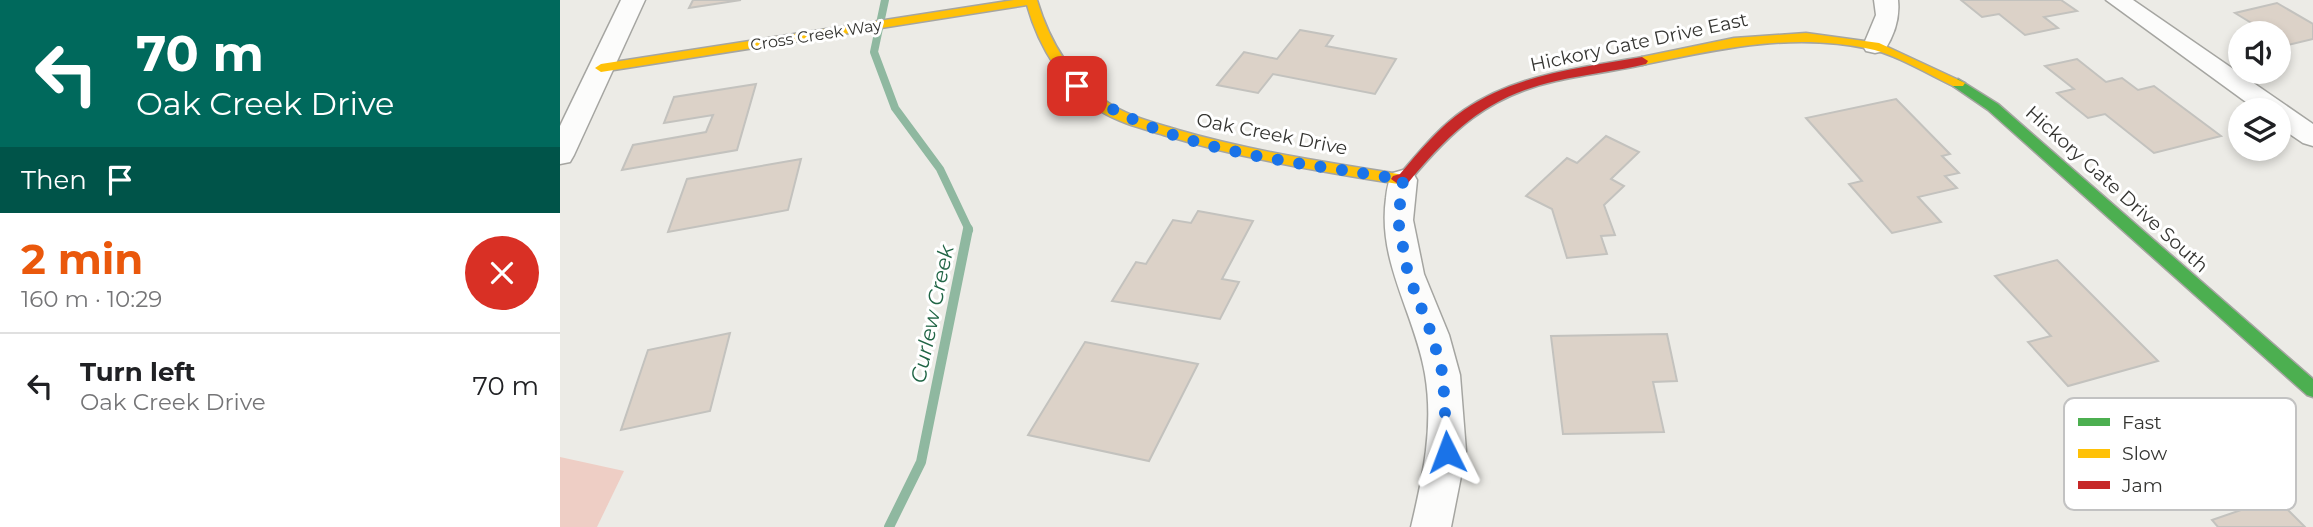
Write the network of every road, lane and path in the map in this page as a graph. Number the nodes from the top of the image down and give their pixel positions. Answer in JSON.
{"nodes":[{"id":1,"x":633,"y":0,"type":"edge"},
{"id":2,"x":1886,"y":0,"type":"edge"},
{"id":3,"x":2118,"y":0,"type":"edge"},
{"id":4,"x":1030,"y":1,"type":"edge"},
{"id":5,"x":1875,"y":46,"type":"junction"},
{"id":6,"x":601,"y":68,"type":"junction"},
{"id":7,"x":2256,"y":98,"type":"edge"},
{"id":8,"x":2291,"y":122,"type":"edge"},
{"id":9,"x":2313,"y":137,"type":"edge"},
{"id":10,"x":560,"y":155,"type":"edge"},
{"id":11,"x":1403,"y":180,"type":"junction"},
{"id":12,"x":2313,"y":390,"type":"edge"},
{"id":13,"x":1431,"y":527,"type":"edge"}],
"edges":[{"from":1,"to":6,"type":"street"},
{"from":2,"to":5,"type":"street"},
{"from":3,"to":7,"type":"street"},
{"from":4,"to":6,"type":"street","name":"Cross Creek Way"},
{"from":4,"to":11,"type":"street","name":"Oak Creek Drive"},
{"from":5,"to":11,"type":"street","name":"Hickory Gate Drive East"},
{"from":5,"to":12,"type":"street","name":"Hickory Gate Drive South"},
{"from":6,"to":10,"type":"street"},
{"from":8,"to":9,"type":"street"},
{"from":11,"to":13,"type":"street"}]}
